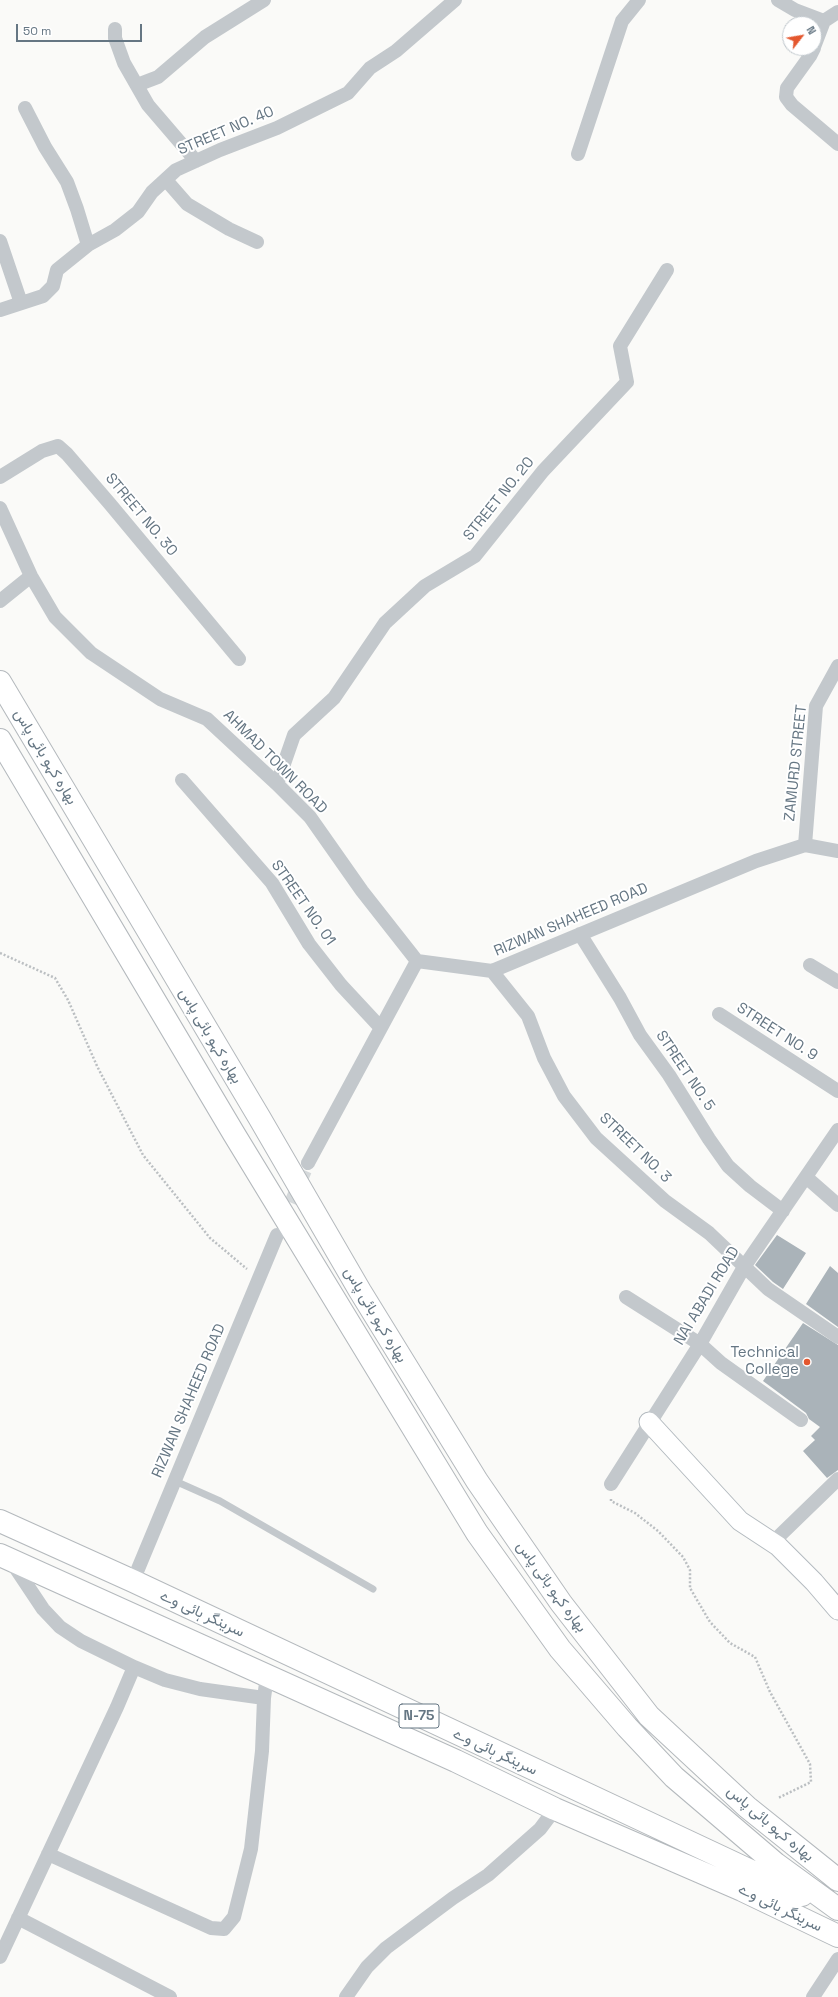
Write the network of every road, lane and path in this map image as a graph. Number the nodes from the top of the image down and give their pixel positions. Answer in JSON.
{"nodes":[{"id":1,"x":264,"y":0,"type":"edge"},
{"id":2,"x":456,"y":0,"type":"edge"},
{"id":3,"x":639,"y":0,"type":"edge"},
{"id":4,"x":778,"y":0,"type":"edge"},
{"id":5,"x":838,"y":12,"type":"edge"},
{"id":6,"x":824,"y":21,"type":"junction"},
{"id":7,"x":822,"y":26,"type":"edge"},
{"id":8,"x":115,"y":29,"type":"dead end"},
{"id":9,"x":810,"y":56,"type":"edge"},
{"id":10,"x":137,"y":85,"type":"junction"},
{"id":11,"x":25,"y":108,"type":"dead end"},
{"id":12,"x":838,"y":144,"type":"edge"},
{"id":13,"x":578,"y":154,"type":"dead end"},
{"id":14,"x":196,"y":161,"type":"junction"},
{"id":15,"x":166,"y":180,"type":"junction"},
{"id":16,"x":0,"y":241,"type":"edge"},
{"id":17,"x":257,"y":242,"type":"dead end"},
{"id":18,"x":88,"y":245,"type":"junction"},
{"id":19,"x":667,"y":270,"type":"dead end"},
{"id":20,"x":21,"y":303,"type":"junction"},
{"id":21,"x":0,"y":310,"type":"edge"},
{"id":22,"x":0,"y":477,"type":"edge"},
{"id":23,"x":0,"y":508,"type":"edge"},
{"id":24,"x":31,"y":576,"type":"junction"},
{"id":25,"x":0,"y":601,"type":"edge"},
{"id":26,"x":239,"y":659,"type":"dead end"},
{"id":27,"x":838,"y":666,"type":"edge"},
{"id":28,"x":0,"y":682,"type":"edge"},
{"id":29,"x":0,"y":740,"type":"edge"},
{"id":30,"x":182,"y":780,"type":"dead end"},
{"id":31,"x":277,"y":784,"type":"junction"},
{"id":32,"x":805,"y":845,"type":"junction"},
{"id":33,"x":838,"y":851,"type":"edge"},
{"id":34,"x":580,"y":934,"type":"junction"},
{"id":35,"x":0,"y":953,"type":"edge"},
{"id":36,"x":417,"y":961,"type":"junction"},
{"id":37,"x":810,"y":964,"type":"dead end"},
{"id":38,"x":492,"y":971,"type":"junction"},
{"id":39,"x":838,"y":982,"type":"edge"},
{"id":40,"x":718,"y":1014,"type":"dead end"},
{"id":41,"x":380,"y":1027,"type":"junction"},
{"id":42,"x":838,"y":1091,"type":"edge"},
{"id":43,"x":838,"y":1130,"type":"edge"},
{"id":44,"x":308,"y":1163,"type":"tunnel mouth"},
{"id":45,"x":806,"y":1177,"type":"junction"},
{"id":46,"x":838,"y":1205,"type":"edge"},
{"id":47,"x":783,"y":1210,"type":"junction"},
{"id":48,"x":277,"y":1235,"type":"tunnel mouth"},
{"id":49,"x":744,"y":1267,"type":"junction"},
{"id":50,"x":258,"y":1278,"type":"junction"},
{"id":51,"x":626,"y":1297,"type":"dead end"},
{"id":52,"x":838,"y":1336,"type":"edge"},
{"id":53,"x":700,"y":1344,"type":"junction"},
{"id":54,"x":800,"y":1420,"type":"dead end"},
{"id":55,"x":649,"y":1422,"type":"junction"},
{"id":56,"x":838,"y":1479,"type":"edge"},
{"id":57,"x":175,"y":1481,"type":"junction"},
{"id":58,"x":611,"y":1484,"type":"joint"},
{"id":59,"x":0,"y":1521,"type":"edge"},
{"id":60,"x":773,"y":1542,"type":"junction"},
{"id":61,"x":4,"y":1556,"type":"edge"},
{"id":62,"x":132,"y":1581,"type":"junction"},
{"id":63,"x":373,"y":1589,"type":"dead end"},
{"id":64,"x":165,"y":1596,"type":"junction"},
{"id":65,"x":835,"y":1602,"type":"edge"},
{"id":66,"x":152,"y":1624,"type":"junction"},
{"id":67,"x":134,"y":1667,"type":"junction"},
{"id":68,"x":267,"y":1676,"type":"junction"},
{"id":69,"x":264,"y":1698,"type":"junction"},
{"id":70,"x":778,"y":1798,"type":"dead end"},
{"id":71,"x":555,"y":1809,"type":"junction"},
{"id":72,"x":48,"y":1854,"type":"junction"},
{"id":73,"x":747,"y":1880,"type":"junction"},
{"id":74,"x":838,"y":1880,"type":"edge"},
{"id":75,"x":838,"y":1911,"type":"edge"},
{"id":76,"x":18,"y":1918,"type":"junction"},
{"id":77,"x":838,"y":1936,"type":"edge"},
{"id":78,"x":0,"y":1957,"type":"edge"},
{"id":79,"x":838,"y":1959,"type":"edge"},
{"id":80,"x":170,"y":1997,"type":"edge"},
{"id":81,"x":346,"y":1997,"type":"edge"},
{"id":82,"x":813,"y":1997,"type":"edge"}],
"edges":[{"from":1,"to":10,"type":"street"},
{"from":2,"to":14,"type":"street","name":"STREET NO. 40"},
{"from":3,"to":13,"type":"street"},
{"from":4,"to":6,"type":"street"},
{"from":5,"to":6,"type":"street"},
{"from":6,"to":7,"type":"street"},
{"from":8,"to":10,"type":"street"},
{"from":9,"to":12,"type":"street"},
{"from":10,"to":14,"type":"street"},
{"from":11,"to":18,"type":"street"},
{"from":14,"to":15,"type":"street","name":"STREET NO. 40"},
{"from":15,"to":17,"type":"street"},
{"from":15,"to":18,"type":"street","name":"STREET NO. 40"},
{"from":16,"to":20,"type":"street"},
{"from":18,"to":20,"type":"street","name":"STREET NO. 40"},
{"from":19,"to":31,"type":"street","name":"STREET NO. 20"},
{"from":20,"to":21,"type":"street","name":"STREET NO. 40"},
{"from":22,"to":26,"type":"street","name":"STREET NO. 30"},
{"from":23,"to":24,"type":"street","name":"AHMAD TOWN ROAD"},
{"from":24,"to":25,"type":"street"},
{"from":24,"to":31,"type":"street","name":"AHMAD TOWN ROAD"},
{"from":27,"to":32,"type":"street","name":"ZAMURD STREET"},
{"from":28,"to":74,"type":"highway","name":"بھارہ کہو بائی پاس"},
{"from":29,"to":75,"type":"highway","name":"بھارہ کہو بائی پاس"},
{"from":30,"to":41,"type":"street","name":"STREET NO. 01"},
{"from":31,"to":36,"type":"street","name":"AHMAD TOWN ROAD"},
{"from":32,"to":33,"type":"street","name":"RIZWAN SHAHEED ROAD"},
{"from":32,"to":34,"type":"street","name":"RIZWAN SHAHEED ROAD"},
{"from":34,"to":38,"type":"street","name":"RIZWAN SHAHEED ROAD"},
{"from":34,"to":47,"type":"street","name":"STREET NO. 5"},
{"from":35,"to":50,"type":"path"},
{"from":36,"to":38,"type":"street","name":"RIZWAN SHAHEED ROAD"},
{"from":36,"to":41,"type":"street"},
{"from":37,"to":39,"type":"street"},
{"from":38,"to":49,"type":"street","name":"STREET NO. 3"},
{"from":40,"to":42,"type":"street","name":"STREET NO. 9"},
{"from":41,"to":44,"type":"street"},
{"from":43,"to":45,"type":"street","name":"NAI ABADI ROAD"},
{"from":45,"to":46,"type":"street"},
{"from":45,"to":47,"type":"street","name":"NAI ABADI ROAD"},
{"from":47,"to":49,"type":"street","name":"NAI ABADI ROAD"},
{"from":48,"to":50,"type":"street","name":"RIZWAN SHAHEED ROAD"},
{"from":49,"to":52,"type":"street"},
{"from":49,"to":53,"type":"street","name":"NAI ABADI ROAD"},
{"from":50,"to":57,"type":"street","name":"RIZWAN SHAHEED ROAD"},
{"from":51,"to":53,"type":"street"},
{"from":53,"to":54,"type":"street"},
{"from":53,"to":55,"type":"street","name":"NAI ABADI ROAD"},
{"from":55,"to":58,"type":"street","name":"NAI ABADI ROAD"},
{"from":55,"to":60,"type":"street"},
{"from":56,"to":60,"type":"street"},
{"from":57,"to":62,"type":"street","name":"RIZWAN SHAHEED ROAD"},
{"from":57,"to":63,"type":"lane"},
{"from":58,"to":70,"type":"path"},
{"from":59,"to":62,"type":"highway","name":"سرینگر ہائی وے","number":"N-75"},
{"from":60,"to":65,"type":"street"},
{"from":61,"to":66,"type":"highway","name":"سرینگر ہائی وے","number":"N-75"},
{"from":61,"to":67,"type":"street"},
{"from":62,"to":64,"type":"highway","name":"سرینگر ہائی وے","number":"N-75"},
{"from":64,"to":66,"type":"highway"},
{"from":64,"to":73,"type":"highway","name":"سرینگر ہائی وے","number":"N-75"},
{"from":66,"to":68,"type":"highway","name":"سرینگر ہائی وے","number":"N-75"},
{"from":67,"to":69,"type":"street"},
{"from":67,"to":72,"type":"street"},
{"from":68,"to":69,"type":"street"},
{"from":68,"to":71,"type":"highway","name":"سرینگر ہائی وے","number":"N-75"},
{"from":69,"to":72,"type":"street"},
{"from":71,"to":73,"type":"highway","name":"سرینگر ہائی وے","number":"N-75"},
{"from":71,"to":81,"type":"street"},
{"from":72,"to":76,"type":"street"},
{"from":73,"to":75,"type":"highway","name":"سرینگر ہائی وے","number":"N-75"},
{"from":73,"to":77,"type":"highway","name":"سرینگر ہائی وے","number":"N-75"},
{"from":76,"to":78,"type":"street"},
{"from":76,"to":80,"type":"street"},
{"from":79,"to":82,"type":"street"}]}
